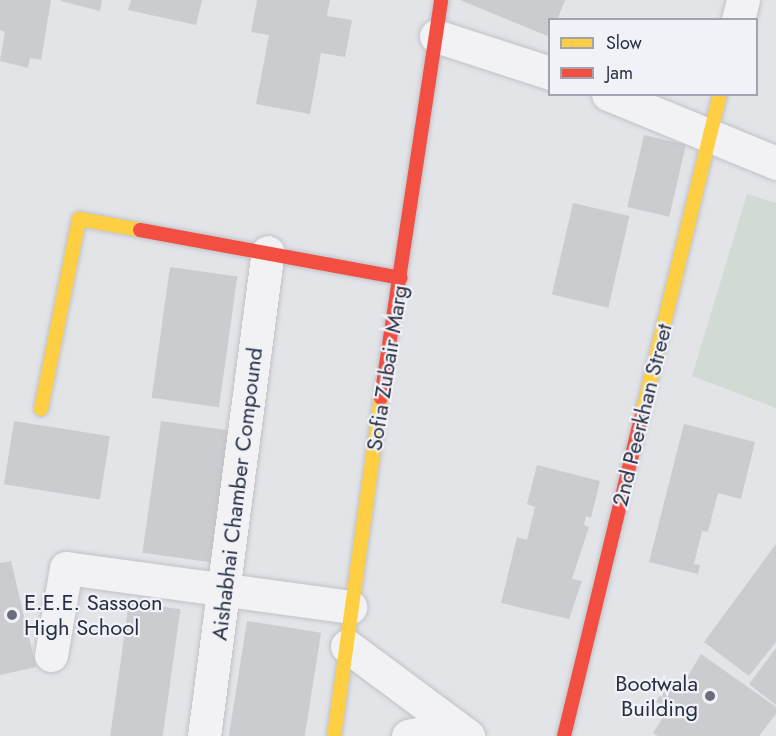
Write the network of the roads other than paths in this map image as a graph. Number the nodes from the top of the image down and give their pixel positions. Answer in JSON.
{"nodes":[{"id":1,"x":441,"y":0,"type":"edge"},
{"id":2,"x":743,"y":0,"type":"edge"},
{"id":3,"x":738,"y":18,"type":"edge"},
{"id":4,"x":436,"y":36,"type":"junction"},
{"id":5,"x":548,"y":72,"type":"edge"},
{"id":6,"x":613,"y":96,"type":"edge"},
{"id":7,"x":720,"y":96,"type":"edge"},
{"id":8,"x":709,"y":138,"type":"junction"},
{"id":9,"x":776,"y":163,"type":"edge"},
{"id":10,"x":268,"y":252,"type":"junction"},
{"id":11,"x":401,"y":278,"type":"junction"},
{"id":12,"x":41,"y":409,"type":"dead end"},
{"id":13,"x":225,"y":590,"type":"junction"},
{"id":14,"x":350,"y":607,"type":"junction"},
{"id":15,"x":347,"y":646,"type":"junction"},
{"id":16,"x":51,"y":655,"type":"dead end"},
{"id":17,"x":462,"y":731,"type":"edge"},
{"id":18,"x":204,"y":736,"type":"edge"},
{"id":19,"x":334,"y":736,"type":"edge"},
{"id":20,"x":408,"y":736,"type":"edge"},
{"id":21,"x":564,"y":736,"type":"edge"}],
"edges":[{"from":1,"to":4,"type":"street","name":"Sofia Zubair Marg"},
{"from":2,"to":3,"type":"street"},
{"from":4,"to":5,"type":"street"},
{"from":4,"to":11,"type":"street","name":"Sofia Zubair Marg"},
{"from":6,"to":8,"type":"street"},
{"from":7,"to":8,"type":"street","name":"2nd Peerkhan Street"},
{"from":8,"to":9,"type":"street"},
{"from":8,"to":21,"type":"street","name":"2nd Peerkhan Street"},
{"from":10,"to":11,"type":"street"},
{"from":10,"to":12,"type":"street"},
{"from":10,"to":13,"type":"street","name":"Aishabhai Chamber Compound"},
{"from":11,"to":14,"type":"street","name":"Sofia Zubair Marg"},
{"from":13,"to":14,"type":"street"},
{"from":13,"to":16,"type":"street"},
{"from":13,"to":18,"type":"street","name":"Aishabhai Chamber Compound"},
{"from":14,"to":15,"type":"street","name":"Sofia Zubair Marg"},
{"from":15,"to":17,"type":"street"},
{"from":15,"to":19,"type":"street","name":"Sofia Zubair Marg"},
{"from":17,"to":20,"type":"street"}]}
